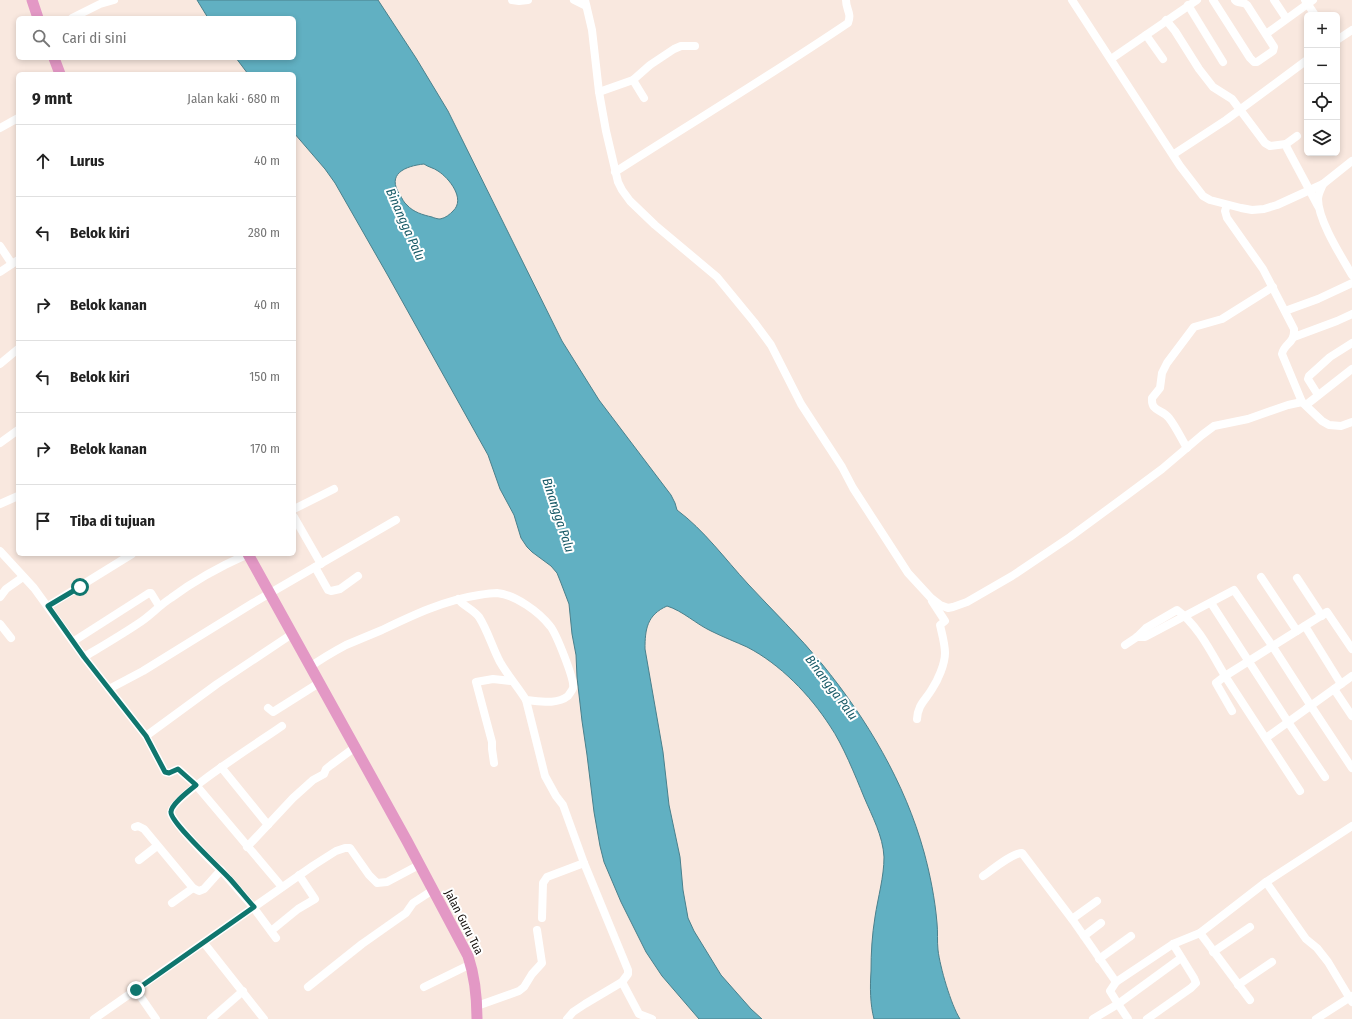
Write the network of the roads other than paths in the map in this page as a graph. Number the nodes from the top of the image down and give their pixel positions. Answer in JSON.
{"nodes":[{"id":1,"x":32,"y":0,"type":"edge"},
{"id":2,"x":114,"y":0,"type":"edge"},
{"id":3,"x":512,"y":0,"type":"edge"},
{"id":4,"x":528,"y":0,"type":"edge"},
{"id":5,"x":574,"y":0,"type":"edge"},
{"id":6,"x":846,"y":0,"type":"edge"},
{"id":7,"x":1072,"y":0,"type":"edge"},
{"id":8,"x":1197,"y":0,"type":"edge"},
{"id":9,"x":1213,"y":0,"type":"edge"},
{"id":10,"x":1235,"y":0,"type":"edge"},
{"id":11,"x":1274,"y":0,"type":"edge"},
{"id":12,"x":1309,"y":1,"type":"edge"},
{"id":13,"x":586,"y":3,"type":"edge"},
{"id":14,"x":1188,"y":5,"type":"junction"},
{"id":15,"x":1314,"y":12,"type":"edge"},
{"id":16,"x":37,"y":16,"type":"edge"},
{"id":17,"x":76,"y":16,"type":"edge"},
{"id":18,"x":1286,"y":18,"type":"junction"},
{"id":19,"x":1166,"y":20,"type":"junction"},
{"id":20,"x":1352,"y":30,"type":"edge"},
{"id":21,"x":1266,"y":34,"type":"junction"},
{"id":22,"x":1146,"y":35,"type":"junction"},
{"id":23,"x":1340,"y":38,"type":"edge"},
{"id":24,"x":694,"y":46,"type":"dead end"},
{"id":25,"x":1111,"y":59,"type":"junction"},
{"id":26,"x":1163,"y":59,"type":"dead end"},
{"id":27,"x":55,"y":60,"type":"edge"},
{"id":28,"x":1223,"y":62,"type":"dead end"},
{"id":29,"x":1304,"y":62,"type":"edge"},
{"id":30,"x":59,"y":72,"type":"edge"},
{"id":31,"x":633,"y":80,"type":"junction"},
{"id":32,"x":599,"y":92,"type":"junction"},
{"id":33,"x":644,"y":98,"type":"dead end"},
{"id":34,"x":1240,"y":109,"type":"junction"},
{"id":35,"x":16,"y":119,"type":"edge"},
{"id":36,"x":0,"y":128,"type":"edge"},
{"id":37,"x":1297,"y":136,"type":"dead end"},
{"id":38,"x":1286,"y":144,"type":"junction"},
{"id":39,"x":1174,"y":154,"type":"junction"},
{"id":40,"x":1352,"y":161,"type":"edge"},
{"id":41,"x":615,"y":172,"type":"junction"},
{"id":42,"x":1323,"y":184,"type":"junction"},
{"id":43,"x":1310,"y":190,"type":"junction"},
{"id":44,"x":1227,"y":205,"type":"junction"},
{"id":45,"x":1319,"y":209,"type":"junction"},
{"id":46,"x":0,"y":246,"type":"edge"},
{"id":47,"x":15,"y":262,"type":"edge"},
{"id":48,"x":0,"y":272,"type":"edge"},
{"id":49,"x":1352,"y":275,"type":"edge"},
{"id":50,"x":1352,"y":283,"type":"edge"},
{"id":51,"x":1273,"y":287,"type":"junction"},
{"id":52,"x":1285,"y":311,"type":"junction"},
{"id":53,"x":1352,"y":314,"type":"edge"},
{"id":54,"x":1294,"y":337,"type":"junction"},
{"id":55,"x":1352,"y":343,"type":"edge"},
{"id":56,"x":16,"y":351,"type":"edge"},
{"id":57,"x":0,"y":364,"type":"edge"},
{"id":58,"x":1352,"y":369,"type":"edge"},
{"id":59,"x":1318,"y":395,"type":"junction"},
{"id":60,"x":1304,"y":404,"type":"junction"},
{"id":61,"x":1352,"y":422,"type":"edge"},
{"id":62,"x":16,"y":431,"type":"edge"},
{"id":63,"x":0,"y":443,"type":"edge"},
{"id":64,"x":1187,"y":448,"type":"junction"},
{"id":65,"x":334,"y":489,"type":"dead end"},
{"id":66,"x":16,"y":497,"type":"edge"},
{"id":67,"x":0,"y":504,"type":"edge"},
{"id":68,"x":296,"y":508,"type":"edge"},
{"id":69,"x":396,"y":520,"type":"dead end"},
{"id":70,"x":296,"y":521,"type":"edge"},
{"id":71,"x":0,"y":551,"type":"edge"},
{"id":72,"x":129,"y":556,"type":"edge"},
{"id":73,"x":244,"y":556,"type":"edge"},
{"id":74,"x":249,"y":556,"type":"edge"},
{"id":75,"x":318,"y":566,"type":"junction"},
{"id":76,"x":358,"y":576,"type":"dead end"},
{"id":77,"x":23,"y":577,"type":"junction"},
{"id":78,"x":1261,"y":577,"type":"dead end"},
{"id":79,"x":1297,"y":578,"type":"dead end"},
{"id":80,"x":270,"y":593,"type":"junction"},
{"id":81,"x":0,"y":597,"type":"edge"},
{"id":82,"x":931,"y":598,"type":"junction"},
{"id":83,"x":458,"y":599,"type":"junction"},
{"id":84,"x":1211,"y":603,"type":"junction"},
{"id":85,"x":48,"y":606,"type":"junction"},
{"id":86,"x":159,"y":606,"type":"junction"},
{"id":87,"x":1186,"y":616,"type":"junction"},
{"id":88,"x":1322,"y":616,"type":"junction"},
{"id":89,"x":0,"y":624,"type":"edge"},
{"id":90,"x":1301,"y":629,"type":"junction"},
{"id":91,"x":292,"y":634,"type":"junction"},
{"id":92,"x":11,"y":638,"type":"dead end"},
{"id":93,"x":74,"y":641,"type":"junction"},
{"id":94,"x":1124,"y":645,"type":"dead end"},
{"id":95,"x":1273,"y":647,"type":"junction"},
{"id":96,"x":1352,"y":649,"type":"edge"},
{"id":97,"x":84,"y":657,"type":"junction"},
{"id":98,"x":1249,"y":661,"type":"junction"},
{"id":99,"x":310,"y":667,"type":"junction"},
{"id":100,"x":1225,"y":676,"type":"junction"},
{"id":101,"x":1351,"y":680,"type":"edge"},
{"id":102,"x":512,"y":681,"type":"junction"},
{"id":103,"x":319,"y":683,"type":"junction"},
{"id":104,"x":1341,"y":684,"type":"junction"},
{"id":105,"x":109,"y":689,"type":"junction"},
{"id":106,"x":1334,"y":689,"type":"junction"},
{"id":107,"x":526,"y":700,"type":"junction"},
{"id":108,"x":1311,"y":706,"type":"junction"},
{"id":109,"x":268,"y":708,"type":"dead end"},
{"id":110,"x":1232,"y":711,"type":"dead end"},
{"id":111,"x":1352,"y":716,"type":"edge"},
{"id":112,"x":918,"y":719,"type":"dead end"},
{"id":113,"x":1288,"y":722,"type":"junction"},
{"id":114,"x":282,"y":726,"type":"dead end"},
{"id":115,"x":146,"y":736,"type":"junction"},
{"id":116,"x":1266,"y":738,"type":"junction"},
{"id":117,"x":354,"y":748,"type":"junction"},
{"id":118,"x":494,"y":763,"type":"dead end"},
{"id":119,"x":222,"y":767,"type":"junction"},
{"id":120,"x":1352,"y":768,"type":"edge"},
{"id":121,"x":1325,"y":777,"type":"dead end"},
{"id":122,"x":196,"y":785,"type":"junction"},
{"id":123,"x":1300,"y":791,"type":"dead end"},
{"id":124,"x":268,"y":825,"type":"junction"},
{"id":125,"x":135,"y":826,"type":"dead end"},
{"id":126,"x":1352,"y":826,"type":"edge"},
{"id":127,"x":156,"y":846,"type":"junction"},
{"id":128,"x":247,"y":847,"type":"junction"},
{"id":129,"x":139,"y":860,"type":"dead end"},
{"id":130,"x":584,"y":863,"type":"junction"},
{"id":131,"x":419,"y":864,"type":"junction"},
{"id":132,"x":221,"y":870,"type":"junction"},
{"id":133,"x":299,"y":875,"type":"junction"},
{"id":134,"x":983,"y":876,"type":"dead end"},
{"id":135,"x":1266,"y":882,"type":"junction"},
{"id":136,"x":282,"y":887,"type":"junction"},
{"id":137,"x":193,"y":888,"type":"junction"},
{"id":138,"x":433,"y":890,"type":"junction"},
{"id":139,"x":1097,"y":901,"type":"dead end"},
{"id":140,"x":172,"y":904,"type":"dead end"},
{"id":141,"x":254,"y":907,"type":"junction"},
{"id":142,"x":542,"y":918,"type":"dead end"},
{"id":143,"x":1072,"y":919,"type":"junction"},
{"id":144,"x":1101,"y":923,"type":"dead end"},
{"id":145,"x":1250,"y":927,"type":"dead end"},
{"id":146,"x":538,"y":930,"type":"dead end"},
{"id":147,"x":1200,"y":934,"type":"junction"},
{"id":148,"x":1084,"y":936,"type":"junction"},
{"id":149,"x":1131,"y":936,"type":"dead end"},
{"id":150,"x":204,"y":943,"type":"junction"},
{"id":151,"x":1173,"y":944,"type":"junction"},
{"id":152,"x":1213,"y":952,"type":"junction"},
{"id":153,"x":1181,"y":958,"type":"junction"},
{"id":154,"x":1099,"y":959,"type":"junction"},
{"id":155,"x":1272,"y":962,"type":"dead end"},
{"id":156,"x":471,"y":964,"type":"junction"},
{"id":157,"x":622,"y":982,"type":"junction"},
{"id":158,"x":1116,"y":982,"type":"junction"},
{"id":159,"x":1238,"y":985,"type":"junction"},
{"id":160,"x":308,"y":987,"type":"dead end"},
{"id":161,"x":424,"y":987,"type":"dead end"},
{"id":162,"x":136,"y":990,"type":"junction"},
{"id":163,"x":243,"y":991,"type":"junction"},
{"id":164,"x":1351,"y":999,"type":"edge"},
{"id":165,"x":1250,"y":1000,"type":"dead end"},
{"id":166,"x":1118,"y":1004,"type":"junction"},
{"id":167,"x":477,"y":1006,"type":"junction"},
{"id":168,"x":640,"y":1017,"type":"edge"},
{"id":169,"x":94,"y":1019,"type":"edge"},
{"id":170,"x":156,"y":1019,"type":"edge"},
{"id":171,"x":211,"y":1019,"type":"edge"},
{"id":172,"x":264,"y":1019,"type":"edge"},
{"id":173,"x":477,"y":1019,"type":"edge"},
{"id":174,"x":567,"y":1019,"type":"edge"},
{"id":175,"x":652,"y":1019,"type":"edge"},
{"id":176,"x":1093,"y":1019,"type":"edge"},
{"id":177,"x":1128,"y":1019,"type":"edge"},
{"id":178,"x":1147,"y":1019,"type":"edge"},
{"id":179,"x":1316,"y":1019,"type":"edge"}],
"edges":[{"from":1,"to":16,"type":"main road"},
{"from":2,"to":17,"type":"street"},
{"from":3,"to":4,"type":"street"},
{"from":5,"to":13,"type":"street"},
{"from":6,"to":41,"type":"street"},
{"from":7,"to":25,"type":"street"},
{"from":8,"to":14,"type":"street"},
{"from":9,"to":21,"type":"street"},
{"from":10,"to":21,"type":"street"},
{"from":11,"to":18,"type":"street"},
{"from":12,"to":15,"type":"street"},
{"from":12,"to":18,"type":"street"},
{"from":13,"to":32,"type":"street"},
{"from":14,"to":19,"type":"street"},
{"from":14,"to":28,"type":"street"},
{"from":18,"to":21,"type":"street"},
{"from":19,"to":22,"type":"street"},
{"from":19,"to":34,"type":"street"},
{"from":20,"to":23,"type":"street"},
{"from":22,"to":25,"type":"street"},
{"from":22,"to":26,"type":"street"},
{"from":24,"to":31,"type":"street"},
{"from":25,"to":39,"type":"street"},
{"from":27,"to":30,"type":"main road"},
{"from":29,"to":34,"type":"street"},
{"from":31,"to":32,"type":"street"},
{"from":31,"to":33,"type":"street"},
{"from":32,"to":41,"type":"street"},
{"from":34,"to":38,"type":"street"},
{"from":34,"to":39,"type":"street"},
{"from":35,"to":36,"type":"street"},
{"from":37,"to":38,"type":"street"},
{"from":38,"to":43,"type":"street"},
{"from":39,"to":44,"type":"street"},
{"from":40,"to":42,"type":"street"},
{"from":41,"to":82,"type":"street"},
{"from":42,"to":43,"type":"street"},
{"from":42,"to":45,"type":"street"},
{"from":43,"to":44,"type":"street"},
{"from":43,"to":45,"type":"street"},
{"from":44,"to":51,"type":"street"},
{"from":45,"to":49,"type":"street"},
{"from":46,"to":47,"type":"street"},
{"from":47,"to":48,"type":"street"},
{"from":50,"to":52,"type":"street"},
{"from":51,"to":52,"type":"street"},
{"from":51,"to":64,"type":"street"},
{"from":52,"to":54,"type":"street"},
{"from":53,"to":54,"type":"street"},
{"from":54,"to":60,"type":"street"},
{"from":55,"to":59,"type":"street"},
{"from":56,"to":57,"type":"street"},
{"from":58,"to":59,"type":"street"},
{"from":59,"to":60,"type":"street"},
{"from":60,"to":61,"type":"street"},
{"from":60,"to":64,"type":"street"},
{"from":62,"to":63,"type":"street"},
{"from":64,"to":82,"type":"street"},
{"from":65,"to":68,"type":"street"},
{"from":66,"to":67,"type":"street"},
{"from":69,"to":75,"type":"street"},
{"from":70,"to":75,"type":"street"},
{"from":71,"to":77,"type":"street"},
{"from":72,"to":85,"type":"street"},
{"from":73,"to":86,"type":"street"},
{"from":74,"to":80,"type":"main road","name":"Jalan Guru Tua"},
{"from":75,"to":76,"type":"street"},
{"from":75,"to":80,"type":"street"},
{"from":77,"to":81,"type":"street"},
{"from":77,"to":85,"type":"street"},
{"from":78,"to":90,"type":"street"},
{"from":79,"to":88,"type":"street"},
{"from":80,"to":91,"type":"main road","name":"Jalan Guru Tua"},
{"from":80,"to":105,"type":"street"},
{"from":82,"to":112,"type":"street"},
{"from":83,"to":99,"type":"street"},
{"from":83,"to":102,"type":"street"},
{"from":83,"to":107,"type":"street"},
{"from":84,"to":87,"type":"street"},
{"from":84,"to":95,"type":"street"},
{"from":84,"to":98,"type":"street"},
{"from":85,"to":93,"type":"street"},
{"from":86,"to":93,"type":"street"},
{"from":86,"to":97,"type":"street"},
{"from":87,"to":94,"type":"street"},
{"from":87,"to":100,"type":"street"},
{"from":88,"to":90,"type":"street"},
{"from":88,"to":96,"type":"street"},
{"from":89,"to":92,"type":"street"},
{"from":90,"to":95,"type":"street"},
{"from":90,"to":104,"type":"street"},
{"from":91,"to":99,"type":"main road","name":"Jalan Guru Tua"},
{"from":91,"to":115,"type":"street"},
{"from":93,"to":97,"type":"street"},
{"from":95,"to":98,"type":"street"},
{"from":95,"to":108,"type":"street"},
{"from":97,"to":105,"type":"street"},
{"from":98,"to":100,"type":"street"},
{"from":98,"to":113,"type":"street"},
{"from":99,"to":103,"type":"main road","name":"Jalan Guru Tua"},
{"from":100,"to":110,"type":"street"},
{"from":100,"to":116,"type":"street"},
{"from":101,"to":104,"type":"street"},
{"from":102,"to":107,"type":"street"},
{"from":102,"to":118,"type":"street"},
{"from":103,"to":109,"type":"street"},
{"from":103,"to":117,"type":"main road","name":"Jalan Guru Tua"},
{"from":104,"to":106,"type":"street"},
{"from":105,"to":115,"type":"street"},
{"from":106,"to":108,"type":"street"},
{"from":106,"to":111,"type":"street"},
{"from":107,"to":130,"type":"street"},
{"from":108,"to":113,"type":"street"},
{"from":108,"to":120,"type":"street"},
{"from":113,"to":116,"type":"street"},
{"from":113,"to":121,"type":"street"},
{"from":114,"to":119,"type":"street"},
{"from":115,"to":122,"type":"street"},
{"from":116,"to":123,"type":"street"},
{"from":117,"to":124,"type":"street"},
{"from":117,"to":131,"type":"main road","name":"Jalan Guru Tua"},
{"from":119,"to":122,"type":"street"},
{"from":119,"to":124,"type":"street"},
{"from":122,"to":128,"type":"street"},
{"from":122,"to":132,"type":"street"},
{"from":124,"to":128,"type":"street"},
{"from":125,"to":127,"type":"street"},
{"from":126,"to":135,"type":"street"},
{"from":127,"to":129,"type":"street"},
{"from":127,"to":137,"type":"street"},
{"from":128,"to":136,"type":"street"},
{"from":130,"to":142,"type":"street"},
{"from":130,"to":157,"type":"street"},
{"from":131,"to":133,"type":"street"},
{"from":131,"to":138,"type":"main road","name":"Jalan Guru Tua"},
{"from":132,"to":137,"type":"street"},
{"from":132,"to":141,"type":"street"},
{"from":133,"to":136,"type":"street"},
{"from":133,"to":141,"type":"street"},
{"from":134,"to":143,"type":"street"},
{"from":135,"to":147,"type":"street"},
{"from":135,"to":164,"type":"street"},
{"from":136,"to":141,"type":"street"},
{"from":137,"to":140,"type":"street"},
{"from":138,"to":156,"type":"main road","name":"Jalan Guru Tua"},
{"from":138,"to":160,"type":"street"},
{"from":139,"to":143,"type":"street"},
{"from":141,"to":150,"type":"street"},
{"from":143,"to":148,"type":"street"},
{"from":144,"to":148,"type":"street"},
{"from":145,"to":152,"type":"street"},
{"from":146,"to":167,"type":"street"},
{"from":147,"to":151,"type":"street"},
{"from":147,"to":152,"type":"street"},
{"from":148,"to":154,"type":"street"},
{"from":149,"to":154,"type":"street"},
{"from":150,"to":162,"type":"street"},
{"from":150,"to":163,"type":"street"},
{"from":151,"to":153,"type":"street"},
{"from":151,"to":158,"type":"street"},
{"from":152,"to":159,"type":"street"},
{"from":153,"to":166,"type":"street"},
{"from":153,"to":178,"type":"street"},
{"from":154,"to":158,"type":"street"},
{"from":155,"to":159,"type":"street"},
{"from":156,"to":161,"type":"street"},
{"from":156,"to":167,"type":"main road","name":"Jalan Guru Tua"},
{"from":157,"to":168,"type":"street"},
{"from":157,"to":174,"type":"street"},
{"from":158,"to":166,"type":"street"},
{"from":159,"to":165,"type":"street"},
{"from":162,"to":169,"type":"street"},
{"from":162,"to":170,"type":"street"},
{"from":163,"to":171,"type":"street"},
{"from":163,"to":172,"type":"street"},
{"from":164,"to":179,"type":"street"},
{"from":166,"to":176,"type":"street"},
{"from":166,"to":177,"type":"street"},
{"from":167,"to":173,"type":"main road","name":"Jalan Guru Tua"},
{"from":168,"to":175,"type":"street"}]}
